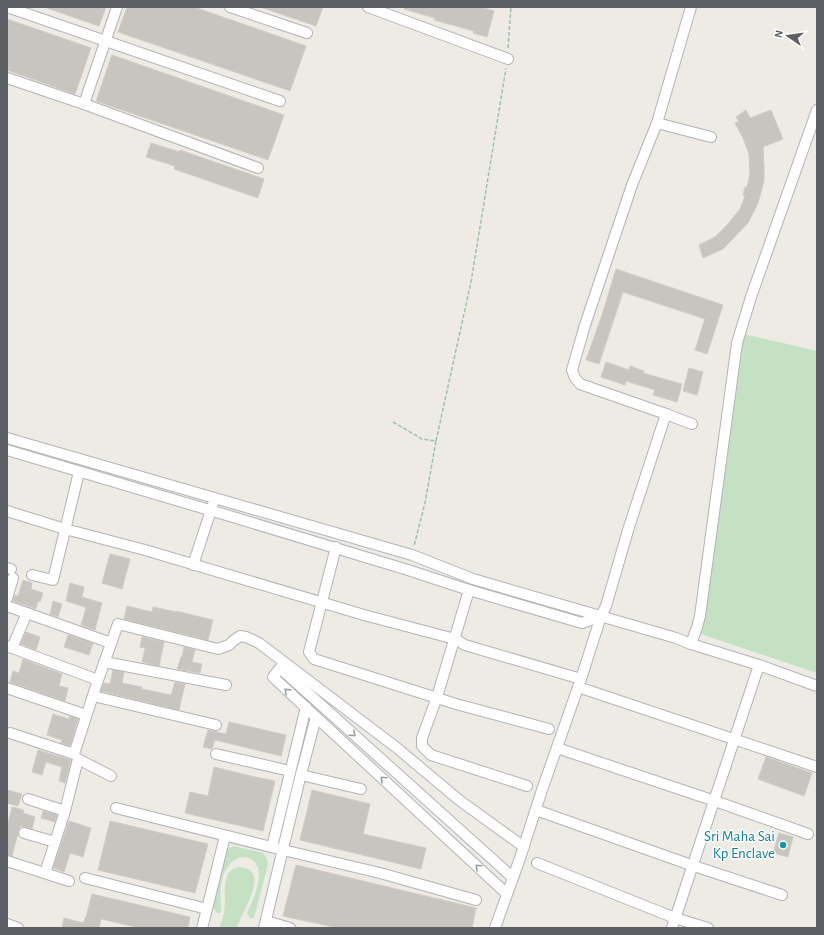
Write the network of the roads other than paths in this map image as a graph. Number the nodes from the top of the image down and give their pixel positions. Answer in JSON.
{"nodes":[{"id":1,"x":7,"y":7,"type":"edge"},
{"id":2,"x":117,"y":7,"type":"edge"},
{"id":3,"x":230,"y":7,"type":"edge"},
{"id":4,"x":368,"y":7,"type":"edge"},
{"id":5,"x":691,"y":7,"type":"edge"},
{"id":6,"x":307,"y":33,"type":"dead end"},
{"id":7,"x":106,"y":41,"type":"junction"},
{"id":8,"x":508,"y":59,"type":"road end"},
{"id":9,"x":7,"y":78,"type":"edge"},
{"id":10,"x":280,"y":101,"type":"dead end"},
{"id":11,"x":84,"y":104,"type":"junction"},
{"id":12,"x":817,"y":110,"type":"edge"},
{"id":13,"x":657,"y":123,"type":"junction"},
{"id":14,"x":711,"y":137,"type":"dead end"},
{"id":15,"x":258,"y":168,"type":"dead end"},
{"id":16,"x":666,"y":414,"type":"junction"},
{"id":17,"x":692,"y":424,"type":"dead end"},
{"id":18,"x":7,"y":438,"type":"edge"},
{"id":19,"x":7,"y":450,"type":"edge"},
{"id":20,"x":79,"y":472,"type":"junction"},
{"id":21,"x":215,"y":499,"type":"junction"},
{"id":22,"x":7,"y":510,"type":"edge"},
{"id":23,"x":211,"y":510,"type":"junction"},
{"id":24,"x":65,"y":529,"type":"junction"},
{"id":25,"x":364,"y":542,"type":"junction"},
{"id":26,"x":336,"y":548,"type":"junction"},
{"id":27,"x":361,"y":555,"type":"junction"},
{"id":28,"x":193,"y":565,"type":"junction"},
{"id":29,"x":10,"y":572,"type":"edge"},
{"id":30,"x":32,"y":575,"type":"dead end"},
{"id":31,"x":469,"y":590,"type":"junction"},
{"id":32,"x":7,"y":598,"type":"edge"},
{"id":33,"x":322,"y":603,"type":"junction"},
{"id":34,"x":7,"y":606,"type":"edge"},
{"id":35,"x":27,"y":613,"type":"junction"},
{"id":36,"x":601,"y":616,"type":"junction"},
{"id":37,"x":455,"y":639,"type":"junction"},
{"id":38,"x":111,"y":643,"type":"junction"},
{"id":39,"x":691,"y":644,"type":"junction"},
{"id":40,"x":10,"y":647,"type":"edge"},
{"id":41,"x":104,"y":662,"type":"junction"},
{"id":42,"x":760,"y":665,"type":"junction"},
{"id":43,"x":98,"y":680,"type":"junction"},
{"id":44,"x":580,"y":683,"type":"junction"},
{"id":45,"x":226,"y":685,"type":"dead end"},
{"id":46,"x":817,"y":686,"type":"edge"},
{"id":47,"x":7,"y":688,"type":"edge"},
{"id":48,"x":93,"y":696,"type":"junction"},
{"id":49,"x":437,"y":698,"type":"junction"},
{"id":50,"x":306,"y":707,"type":"junction"},
{"id":51,"x":86,"y":715,"type":"junction"},
{"id":52,"x":316,"y":717,"type":"junction"},
{"id":53,"x":216,"y":725,"type":"dead end"},
{"id":54,"x":549,"y":729,"type":"dead end"},
{"id":55,"x":8,"y":736,"type":"edge"},
{"id":56,"x":735,"y":739,"type":"junction"},
{"id":57,"x":557,"y":748,"type":"junction"},
{"id":58,"x":216,"y":754,"type":"dead end"},
{"id":59,"x":76,"y":756,"type":"junction"},
{"id":60,"x":817,"y":767,"type":"edge"},
{"id":61,"x":290,"y":771,"type":"junction"},
{"id":62,"x":301,"y":775,"type":"junction"},
{"id":63,"x":111,"y":776,"type":"dead end"},
{"id":64,"x":527,"y":786,"type":"dead end"},
{"id":65,"x":361,"y":789,"type":"dead end"},
{"id":66,"x":28,"y":799,"type":"dead end"},
{"id":67,"x":715,"y":801,"type":"junction"},
{"id":68,"x":116,"y":808,"type":"dead end"},
{"id":69,"x":65,"y":810,"type":"junction"},
{"id":70,"x":536,"y":810,"type":"junction"},
{"id":71,"x":24,"y":833,"type":"dead end"},
{"id":72,"x":808,"y":834,"type":"dead end"},
{"id":73,"x":225,"y":836,"type":"junction"},
{"id":74,"x":55,"y":842,"type":"junction"},
{"id":75,"x":272,"y":847,"type":"junction"},
{"id":76,"x":524,"y":847,"type":"junction"},
{"id":77,"x":283,"y":850,"type":"junction"},
{"id":78,"x":7,"y":861,"type":"edge"},
{"id":79,"x":537,"y":863,"type":"dead end"},
{"id":80,"x":693,"y":866,"type":"junction"},
{"id":81,"x":45,"y":873,"type":"junction"},
{"id":82,"x":85,"y":878,"type":"dead end"},
{"id":83,"x":512,"y":878,"type":"junction"},
{"id":84,"x":69,"y":881,"type":"dead end"},
{"id":85,"x":507,"y":894,"type":"junction"},
{"id":86,"x":782,"y":895,"type":"dead end"},
{"id":87,"x":476,"y":900,"type":"dead end"},
{"id":88,"x":207,"y":909,"type":"junction"},
{"id":89,"x":675,"y":918,"type":"junction"},
{"id":90,"x":7,"y":924,"type":"edge"},
{"id":91,"x":265,"y":925,"type":"edge"},
{"id":92,"x":18,"y":928,"type":"edge"},
{"id":93,"x":202,"y":928,"type":"edge"},
{"id":94,"x":290,"y":928,"type":"edge"},
{"id":95,"x":495,"y":928,"type":"edge"},
{"id":96,"x":672,"y":928,"type":"edge"},
{"id":97,"x":708,"y":928,"type":"edge"}],
"edges":[{"from":1,"to":7,"type":"street"},
{"from":2,"to":7,"type":"street"},
{"from":3,"to":6,"type":"street"},
{"from":4,"to":8,"type":"street"},
{"from":5,"to":13,"type":"street"},
{"from":7,"to":10,"type":"street"},
{"from":7,"to":11,"type":"street"},
{"from":9,"to":11,"type":"street"},
{"from":11,"to":15,"type":"street"},
{"from":12,"to":39,"type":"street"},
{"from":13,"to":14,"type":"street"},
{"from":13,"to":16,"type":"street"},
{"from":16,"to":17,"type":"street"},
{"from":16,"to":36,"type":"street"},
{"from":18,"to":21,"type":"street"},
{"from":19,"to":20,"type":"street"},
{"from":20,"to":23,"type":"street"},
{"from":20,"to":24,"type":"street"},
{"from":21,"to":23,"type":"street"},
{"from":21,"to":25,"type":"street"},
{"from":22,"to":24,"type":"street"},
{"from":23,"to":26,"type":"street"},
{"from":23,"to":28,"type":"street"},
{"from":24,"to":28,"type":"street"},
{"from":24,"to":30,"type":"street"},
{"from":25,"to":27,"type":"street"},
{"from":25,"to":36,"type":"street"},
{"from":26,"to":27,"type":"street"},
{"from":26,"to":33,"type":"street"},
{"from":27,"to":31,"type":"street"},
{"from":28,"to":33,"type":"street"},
{"from":29,"to":32,"type":"street"},
{"from":31,"to":36,"type":"street"},
{"from":31,"to":37,"type":"street"},
{"from":33,"to":37,"type":"street"},
{"from":33,"to":49,"type":"street"},
{"from":34,"to":35,"type":"street"},
{"from":35,"to":38,"type":"street"},
{"from":35,"to":40,"type":"street"},
{"from":36,"to":39,"type":"street"},
{"from":36,"to":44,"type":"street"},
{"from":37,"to":44,"type":"street"},
{"from":37,"to":49,"type":"street"},
{"from":38,"to":41,"type":"street"},
{"from":38,"to":76,"type":"street"},
{"from":39,"to":42,"type":"street"},
{"from":40,"to":43,"type":"street"},
{"from":41,"to":43,"type":"street"},
{"from":41,"to":45,"type":"street"},
{"from":42,"to":46,"type":"street"},
{"from":42,"to":56,"type":"street"},
{"from":43,"to":48,"type":"street"},
{"from":44,"to":56,"type":"street"},
{"from":44,"to":57,"type":"street"},
{"from":47,"to":51,"type":"street"},
{"from":48,"to":51,"type":"street"},
{"from":48,"to":53,"type":"street"},
{"from":49,"to":54,"type":"street"},
{"from":49,"to":64,"type":"street"},
{"from":50,"to":52,"type":"street"},
{"from":50,"to":61,"type":"street"},
{"from":50,"to":83,"type":"street","one_way":true},
{"from":51,"to":59,"type":"street"},
{"from":52,"to":62,"type":"street"},
{"from":85,"to":52,"type":"street","one_way":true},
{"from":55,"to":59,"type":"street"},
{"from":56,"to":60,"type":"street"},
{"from":56,"to":67,"type":"street"},
{"from":57,"to":67,"type":"street"},
{"from":57,"to":70,"type":"street"},
{"from":58,"to":61,"type":"street"},
{"from":59,"to":63,"type":"street"},
{"from":59,"to":69,"type":"street"},
{"from":61,"to":75,"type":"street"},
{"from":62,"to":65,"type":"street"},
{"from":62,"to":77,"type":"street"},
{"from":66,"to":69,"type":"street"},
{"from":67,"to":72,"type":"street"},
{"from":67,"to":80,"type":"street"},
{"from":68,"to":73,"type":"street"},
{"from":69,"to":74,"type":"street"},
{"from":70,"to":76,"type":"street"},
{"from":70,"to":80,"type":"street"},
{"from":71,"to":74,"type":"street"},
{"from":73,"to":75,"type":"street"},
{"from":73,"to":88,"type":"street"},
{"from":74,"to":81,"type":"street"},
{"from":75,"to":77,"type":"street"},
{"from":76,"to":83,"type":"street"},
{"from":77,"to":87,"type":"street"},
{"from":77,"to":91,"type":"street"},
{"from":78,"to":81,"type":"street"},
{"from":79,"to":89,"type":"street"},
{"from":80,"to":86,"type":"street"},
{"from":80,"to":89,"type":"street"},
{"from":81,"to":84,"type":"street"},
{"from":82,"to":88,"type":"street"},
{"from":83,"to":85,"type":"street"},
{"from":85,"to":95,"type":"street"},
{"from":88,"to":93,"type":"street"},
{"from":89,"to":96,"type":"street"},
{"from":89,"to":97,"type":"street"},
{"from":90,"to":92,"type":"street"},
{"from":91,"to":94,"type":"street"}]}
